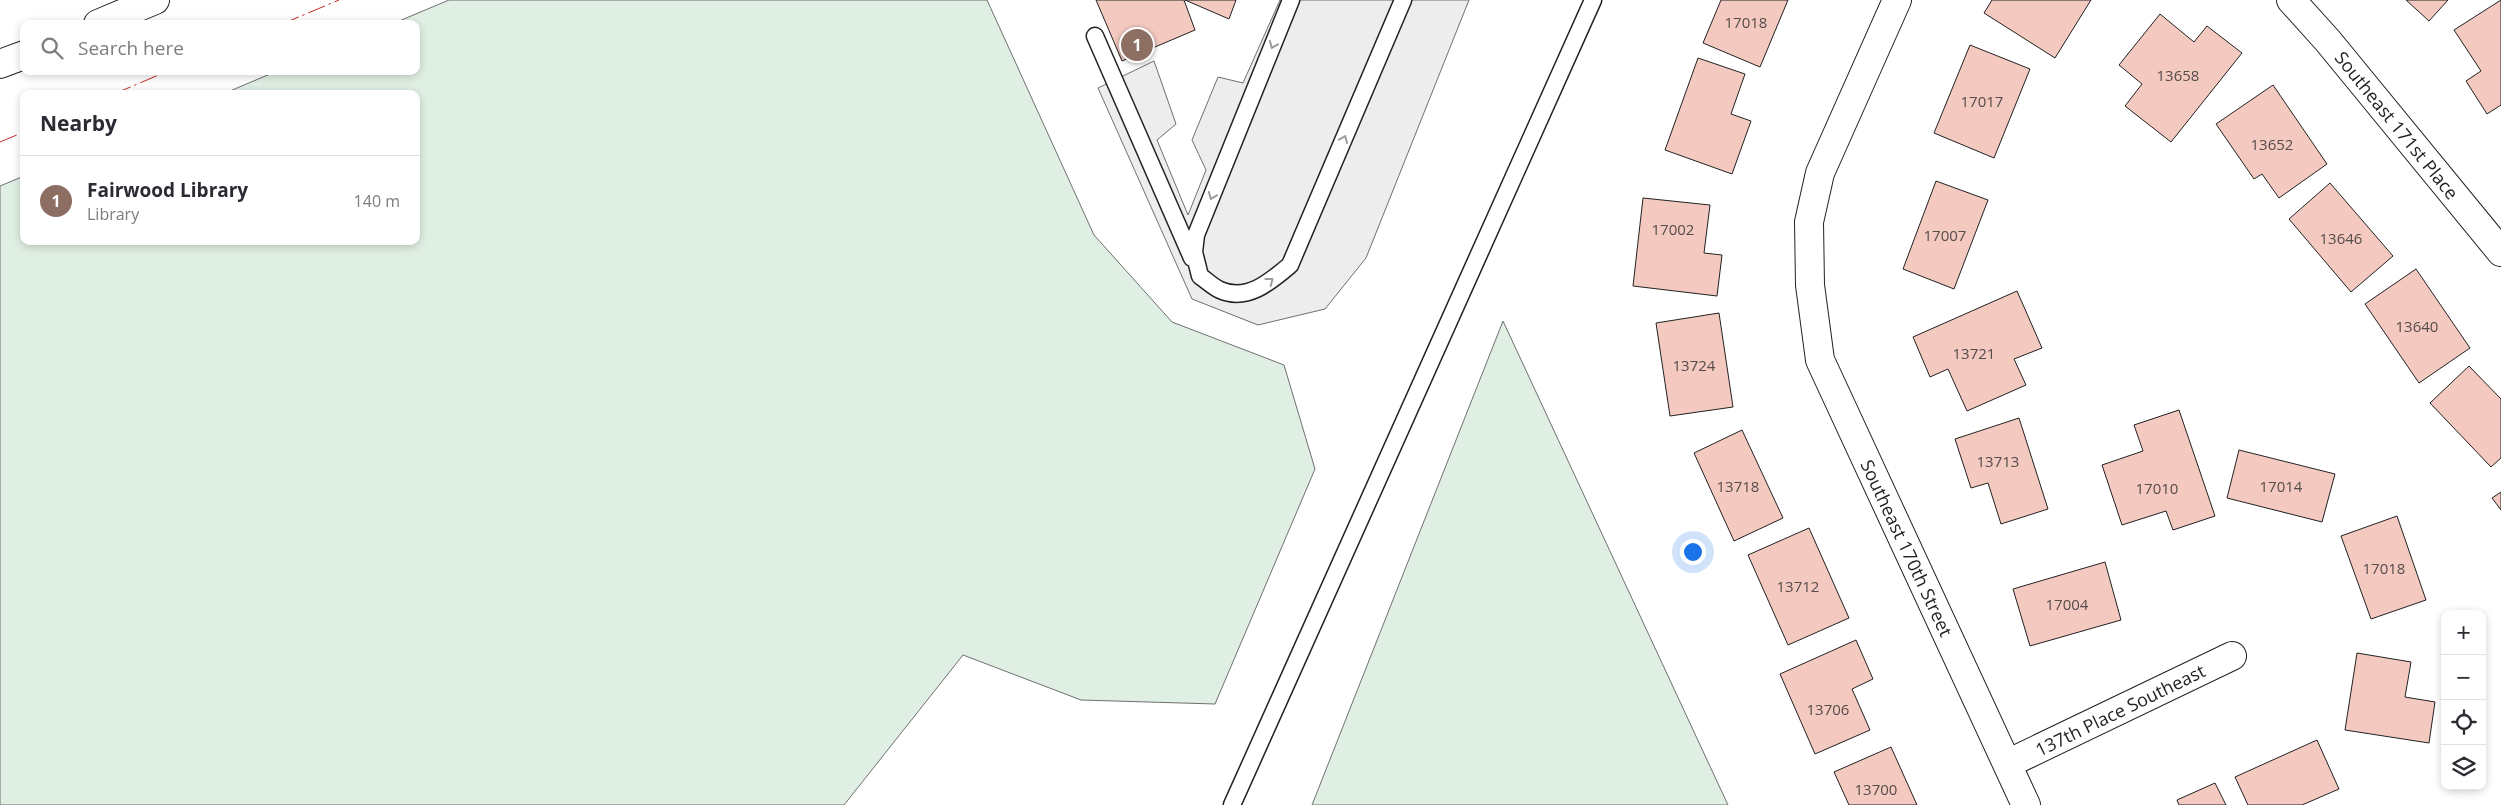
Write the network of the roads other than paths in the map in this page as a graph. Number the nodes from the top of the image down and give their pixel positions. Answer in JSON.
{"nodes":[{"id":1,"x":155,"y":0,"type":"edge"},
{"id":2,"x":1291,"y":0,"type":"edge"},
{"id":3,"x":1403,"y":0,"type":"edge"},
{"id":4,"x":1593,"y":0,"type":"edge"},
{"id":5,"x":1897,"y":0,"type":"edge"},
{"id":6,"x":2291,"y":0,"type":"edge"},
{"id":7,"x":108,"y":20,"type":"edge"},
{"id":8,"x":1095,"y":36,"type":"dead end"},
{"id":9,"x":20,"y":56,"type":"edge"},
{"id":10,"x":0,"y":64,"type":"edge"},
{"id":11,"x":2501,"y":252,"type":"edge"},
{"id":12,"x":1200,"y":276,"type":"junction"},
{"id":13,"x":2232,"y":656,"type":"dead end"},
{"id":14,"x":2008,"y":764,"type":"junction"},
{"id":15,"x":1232,"y":805,"type":"edge"},
{"id":16,"x":2026,"y":805,"type":"edge"}],
"edges":[{"from":1,"to":7,"type":"street"},
{"from":2,"to":12,"type":"lane","one_way":true},
{"from":12,"to":3,"type":"lane","one_way":true},
{"from":4,"to":15,"type":"lane"},
{"from":5,"to":14,"type":"street","name":"Southeast 170th Street"},
{"from":6,"to":11,"type":"street","name":"Southeast 171st Place"},
{"from":8,"to":12,"type":"lane"},
{"from":9,"to":10,"type":"street"},
{"from":13,"to":14,"type":"street","name":"137th Place Southeast"},
{"from":14,"to":16,"type":"street","name":"Southeast 170th Street"}]}
